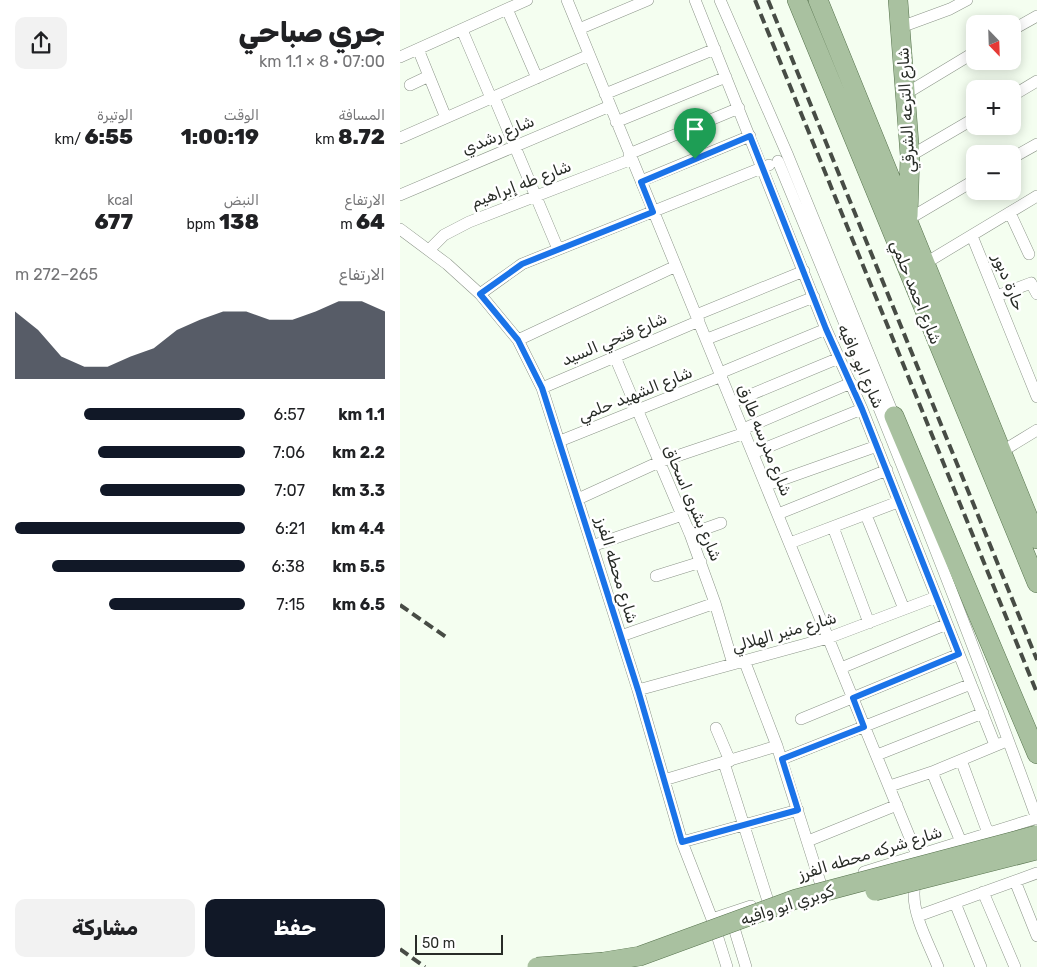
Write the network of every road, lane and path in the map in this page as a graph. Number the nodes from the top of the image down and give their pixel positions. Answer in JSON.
{"nodes":[{"id":1,"x":527,"y":0,"type":"edge"},
{"id":2,"x":567,"y":0,"type":"edge"},
{"id":3,"x":648,"y":0,"type":"edge"},
{"id":4,"x":695,"y":0,"type":"edge"},
{"id":5,"x":720,"y":0,"type":"edge"},
{"id":6,"x":797,"y":0,"type":"edge"},
{"id":7,"x":818,"y":0,"type":"edge"},
{"id":8,"x":898,"y":0,"type":"edge"},
{"id":9,"x":967,"y":0,"type":"edge"},
{"id":10,"x":507,"y":9,"type":"junction"},
{"id":11,"x":1037,"y":16,"type":"edge"},
{"id":12,"x":1021,"y":25,"type":"edge"},
{"id":13,"x":901,"y":27,"type":"junction"},
{"id":14,"x":579,"y":29,"type":"junction"},
{"id":15,"x":462,"y":30,"type":"junction"},
{"id":16,"x":418,"y":49,"type":"junction"},
{"id":17,"x":715,"y":49,"type":"junction"},
{"id":18,"x":589,"y":55,"type":"junction"},
{"id":19,"x":400,"y":57,"type":"edge"},
{"id":20,"x":966,"y":57,"type":"edge"},
{"id":21,"x":429,"y":76,"type":"junction"},
{"id":22,"x":726,"y":77,"type":"junction"},
{"id":23,"x":537,"y":78,"type":"junction"},
{"id":24,"x":1037,"y":81,"type":"edge"},
{"id":25,"x":410,"y":85,"type":"dead end"},
{"id":26,"x":1021,"y":91,"type":"edge"},
{"id":27,"x":906,"y":93,"type":"junction"},
{"id":28,"x":605,"y":94,"type":"junction"},
{"id":29,"x":492,"y":97,"type":"junction"},
{"id":30,"x":610,"y":106,"type":"junction"},
{"id":31,"x":739,"y":108,"type":"junction"},
{"id":32,"x":446,"y":118,"type":"junction"},
{"id":33,"x":616,"y":122,"type":"junction"},
{"id":34,"x":966,"y":123,"type":"edge"},
{"id":35,"x":750,"y":136,"type":"junction"},
{"id":36,"x":400,"y":138,"type":"edge"},
{"id":37,"x":1037,"y":144,"type":"edge"},
{"id":38,"x":514,"y":146,"type":"junction"},
{"id":39,"x":1021,"y":153,"type":"edge"},
{"id":40,"x":910,"y":156,"type":"junction"},
{"id":41,"x":630,"y":157,"type":"junction"},
{"id":42,"x":783,"y":159,"type":"junction"},
{"id":43,"x":763,"y":167,"type":"junction"},
{"id":44,"x":641,"y":182,"type":"junction"},
{"id":45,"x":966,"y":185,"type":"edge"},
{"id":46,"x":400,"y":195,"type":"edge"},
{"id":47,"x":536,"y":196,"type":"junction"},
{"id":48,"x":1037,"y":196,"type":"edge"},
{"id":49,"x":653,"y":212,"type":"junction"},
{"id":50,"x":1010,"y":213,"type":"junction"},
{"id":51,"x":907,"y":220,"type":"junction"},
{"id":52,"x":400,"y":228,"type":"edge"},
{"id":53,"x":972,"y":236,"type":"junction"},
{"id":54,"x":558,"y":249,"type":"junction"},
{"id":55,"x":429,"y":250,"type":"junction"},
{"id":56,"x":1028,"y":254,"type":"dead end"},
{"id":57,"x":924,"y":264,"type":"junction"},
{"id":58,"x":676,"y":266,"type":"junction"},
{"id":59,"x":804,"y":271,"type":"junction"},
{"id":60,"x":480,"y":294,"type":"junction"},
{"id":61,"x":1037,"y":294,"type":"edge"},
{"id":62,"x":996,"y":296,"type":"junction"},
{"id":63,"x":814,"y":297,"type":"junction"},
{"id":64,"x":698,"y":318,"type":"junction"},
{"id":65,"x":826,"y":329,"type":"junction"},
{"id":66,"x":707,"y":339,"type":"junction"},
{"id":67,"x":518,"y":340,"type":"junction"},
{"id":68,"x":615,"y":357,"type":"junction"},
{"id":69,"x":840,"y":358,"type":"junction"},
{"id":70,"x":1032,"y":370,"type":"edge"},
{"id":71,"x":721,"y":374,"type":"junction"},
{"id":72,"x":851,"y":383,"type":"junction"},
{"id":73,"x":542,"y":388,"type":"junction"},
{"id":74,"x":1037,"y":397,"type":"edge"},
{"id":75,"x":732,"y":402,"type":"junction"},
{"id":76,"x":862,"y":409,"type":"junction"},
{"id":77,"x":636,"y":411,"type":"junction"},
{"id":78,"x":894,"y":416,"type":"joint"},
{"id":79,"x":1037,"y":430,"type":"edge"},
{"id":80,"x":744,"y":431,"type":"junction"},
{"id":81,"x":560,"y":441,"type":"junction"},
{"id":82,"x":877,"y":446,"type":"junction"},
{"id":83,"x":1001,"y":452,"type":"junction"},
{"id":84,"x":753,"y":453,"type":"junction"},
{"id":85,"x":659,"y":462,"type":"junction"},
{"id":86,"x":887,"y":470,"type":"junction"},
{"id":87,"x":767,"y":485,"type":"junction"},
{"id":88,"x":578,"y":500,"type":"junction"},
{"id":89,"x":898,"y":502,"type":"junction"},
{"id":90,"x":778,"y":514,"type":"junction"},
{"id":91,"x":866,"y":514,"type":"junction"},
{"id":92,"x":682,"y":515,"type":"junction"},
{"id":93,"x":721,"y":523,"type":"dead end"},
{"id":94,"x":833,"y":527,"type":"junction"},
{"id":95,"x":690,"y":534,"type":"junction"},
{"id":96,"x":1037,"y":539,"type":"edge"},
{"id":97,"x":790,"y":543,"type":"junction"},
{"id":98,"x":592,"y":546,"type":"junction"},
{"id":99,"x":701,"y":562,"type":"junction"},
{"id":100,"x":656,"y":576,"type":"dead end"},
{"id":101,"x":1037,"y":583,"type":"edge"},
{"id":102,"x":936,"y":597,"type":"junction"},
{"id":103,"x":715,"y":603,"type":"junction"},
{"id":104,"x":904,"y":609,"type":"junction"},
{"id":105,"x":870,"y":622,"type":"junction"},
{"id":106,"x":947,"y":624,"type":"junction"},
{"id":107,"x":620,"y":636,"type":"junction"},
{"id":108,"x":828,"y":638,"type":"junction"},
{"id":109,"x":959,"y":654,"type":"junction"},
{"id":110,"x":739,"y":662,"type":"junction"},
{"id":111,"x":841,"y":668,"type":"junction"},
{"id":112,"x":971,"y":684,"type":"junction"},
{"id":113,"x":638,"y":690,"type":"junction"},
{"id":114,"x":853,"y":698,"type":"junction"},
{"id":115,"x":982,"y":713,"type":"junction"},
{"id":116,"x":801,"y":719,"type":"dead end"},
{"id":117,"x":864,"y":727,"type":"junction"},
{"id":118,"x":716,"y":728,"type":"dead end"},
{"id":119,"x":1010,"y":740,"type":"junction"},
{"id":120,"x":995,"y":745,"type":"junction"},
{"id":121,"x":777,"y":746,"type":"junction"},
{"id":122,"x":1037,"y":754,"type":"edge"},
{"id":123,"x":877,"y":755,"type":"junction"},
{"id":124,"x":782,"y":759,"type":"junction"},
{"id":125,"x":961,"y":760,"type":"junction"},
{"id":126,"x":727,"y":762,"type":"junction"},
{"id":127,"x":932,"y":772,"type":"junction"},
{"id":128,"x":664,"y":780,"type":"junction"},
{"id":129,"x":890,"y":786,"type":"junction"},
{"id":130,"x":897,"y":805,"type":"junction"},
{"id":131,"x":798,"y":810,"type":"junction"},
{"id":132,"x":1037,"y":818,"type":"edge"},
{"id":133,"x":743,"y":825,"type":"junction"},
{"id":134,"x":988,"y":833,"type":"junction"},
{"id":135,"x":1037,"y":835,"type":"edge"},
{"id":136,"x":808,"y":841,"type":"junction"},
{"id":137,"x":682,"y":842,"type":"junction"},
{"id":138,"x":961,"y":842,"type":"junction"},
{"id":139,"x":1037,"y":850,"type":"edge"},
{"id":140,"x":917,"y":855,"type":"junction"},
{"id":141,"x":1037,"y":873,"type":"edge"},
{"id":142,"x":1015,"y":881,"type":"junction"},
{"id":143,"x":821,"y":885,"type":"junction"},
{"id":144,"x":983,"y":892,"type":"junction"},
{"id":145,"x":768,"y":901,"type":"junction"},
{"id":146,"x":955,"y":902,"type":"junction"},
{"id":147,"x":730,"y":913,"type":"junction"},
{"id":148,"x":918,"y":916,"type":"junction"},
{"id":149,"x":712,"y":919,"type":"junction"},
{"id":150,"x":1037,"y":936,"type":"edge"},
{"id":151,"x":536,"y":967,"type":"edge"},
{"id":152,"x":643,"y":967,"type":"edge"},
{"id":153,"x":727,"y":967,"type":"edge"},
{"id":154,"x":746,"y":967,"type":"edge"},
{"id":155,"x":938,"y":967,"type":"edge"},
{"id":156,"x":981,"y":967,"type":"edge"},
{"id":157,"x":1015,"y":967,"type":"edge"}],
"edges":[{"from":1,"to":10,"type":"street"},
{"from":2,"to":14,"type":"street","name":"شارع مدرسه طارق"},
{"from":3,"to":14,"type":"street"},
{"from":4,"to":17,"type":"street","name":"شارع ابو وافيه"},
{"from":5,"to":42,"type":"street","name":"شارع ابو وافيه"},
{"from":6,"to":101,"type":"main road","name":"شارع احمد حلمي"},
{"from":7,"to":51,"type":"main road","name":"شارع احمد حلمي"},
{"from":8,"to":13,"type":"main road","name":"شارع الترعه الشرقي"},
{"from":9,"to":13,"type":"street"},
{"from":10,"to":15,"type":"street"},
{"from":10,"to":23,"type":"street"},
{"from":11,"to":12,"type":"street"},
{"from":13,"to":27,"type":"main road","name":"شارع الترعه الشرقي"},
{"from":14,"to":18,"type":"street","name":"شارع مدرسه طارق"},
{"from":15,"to":16,"type":"street"},
{"from":15,"to":29,"type":"street"},
{"from":16,"to":19,"type":"street"},
{"from":16,"to":21,"type":"street"},
{"from":17,"to":22,"type":"street","name":"شارع ابو وافيه"},
{"from":17,"to":28,"type":"street"},
{"from":18,"to":23,"type":"street"},
{"from":18,"to":28,"type":"street","name":"شارع مدرسه طارق"},
{"from":20,"to":27,"type":"street"},
{"from":21,"to":25,"type":"street"},
{"from":21,"to":32,"type":"street"},
{"from":22,"to":31,"type":"street","name":"شارع ابو وافيه"},
{"from":22,"to":33,"type":"street"},
{"from":23,"to":29,"type":"street"},
{"from":24,"to":26,"type":"street"},
{"from":27,"to":40,"type":"main road","name":"شارع الترعه الشرقي"},
{"from":28,"to":30,"type":"street","name":"شارع مدرسه طارق"},
{"from":29,"to":32,"type":"street"},
{"from":29,"to":38,"type":"street"},
{"from":30,"to":33,"type":"street","name":"شارع مدرسه طارق"},
{"from":30,"to":38,"type":"street","name":"شارع رشدي"},
{"from":31,"to":35,"type":"street","name":"شارع ابو وافيه"},
{"from":31,"to":41,"type":"street","name":"شارع طه إبراهيم"},
{"from":32,"to":36,"type":"street"},
{"from":33,"to":41,"type":"street","name":"شارع مدرسه طارق"},
{"from":34,"to":40,"type":"street"},
{"from":35,"to":43,"type":"street","name":"شارع ابو وافيه"},
{"from":35,"to":44,"type":"street"},
{"from":37,"to":39,"type":"street"},
{"from":38,"to":46,"type":"street","name":"شارع رشدي"},
{"from":38,"to":47,"type":"street"},
{"from":40,"to":51,"type":"main road","name":"شارع الترعه الشرقي"},
{"from":41,"to":44,"type":"street","name":"شارع مدرسه طارق"},
{"from":41,"to":47,"type":"street","name":"شارع طه إبراهيم"},
{"from":42,"to":43,"type":"street"},
{"from":42,"to":78,"type":"street","name":"شارع ابو وافيه"},
{"from":42,"to":119,"type":"street","name":"شارع ابو وافيه"},
{"from":43,"to":49,"type":"street"},
{"from":43,"to":59,"type":"street","name":"شارع ابو وافيه"},
{"from":44,"to":49,"type":"street","name":"شارع مدرسه طارق"},
{"from":45,"to":51,"type":"street"},
{"from":47,"to":54,"type":"street"},
{"from":47,"to":55,"type":"street","name":"شارع طه إبراهيم"},
{"from":48,"to":50,"type":"street"},
{"from":49,"to":54,"type":"street"},
{"from":49,"to":58,"type":"street","name":"شارع مدرسه طارق"},
{"from":50,"to":53,"type":"street"},
{"from":50,"to":56,"type":"street"},
{"from":51,"to":57,"type":"main road","name":"شارع احمد حلمي"},
{"from":52,"to":55,"type":"street","name":"شارع محطه الفرز"},
{"from":53,"to":57,"type":"street"},
{"from":53,"to":62,"type":"street","name":"حارة دبور"},
{"from":54,"to":60,"type":"street"},
{"from":55,"to":60,"type":"street","name":"شارع محطه الفرز"},
{"from":57,"to":83,"type":"main road","name":"شارع احمد حلمي"},
{"from":58,"to":64,"type":"street","name":"شارع مدرسه طارق"},
{"from":58,"to":67,"type":"street"},
{"from":59,"to":63,"type":"street","name":"شارع ابو وافيه"},
{"from":59,"to":64,"type":"street","name":"شارع فتحي السيد"},
{"from":60,"to":67,"type":"street","name":"شارع محطه الفرز"},
{"from":61,"to":62,"type":"street"},
{"from":62,"to":70,"type":"street","name":"حارة دبور"},
{"from":63,"to":65,"type":"street","name":"شارع ابو وافيه"},
{"from":63,"to":66,"type":"street"},
{"from":64,"to":66,"type":"street","name":"شارع مدرسه طارق"},
{"from":64,"to":68,"type":"street","name":"شارع فتحي السيد"},
{"from":65,"to":69,"type":"street","name":"شارع ابو وافيه"},
{"from":65,"to":71,"type":"street","name":"شارع الشهيد حلمي"},
{"from":66,"to":71,"type":"street","name":"شارع مدرسه طارق"},
{"from":67,"to":73,"type":"street","name":"شارع محطه الفرز"},
{"from":68,"to":73,"type":"street","name":"شارع فتحي السيد"},
{"from":68,"to":77,"type":"street","name":"شارع بشرى اسحاق"},
{"from":69,"to":72,"type":"street","name":"شارع ابو وافيه"},
{"from":69,"to":75,"type":"street"},
{"from":70,"to":74,"type":"street","name":"حارة دبور"},
{"from":71,"to":75,"type":"street","name":"شارع مدرسه طارق"},
{"from":71,"to":77,"type":"street","name":"شارع الشهيد حلمي"},
{"from":72,"to":76,"type":"street","name":"شارع ابو وافيه"},
{"from":72,"to":80,"type":"street"},
{"from":73,"to":81,"type":"street","name":"شارع محطه الفرز"},
{"from":75,"to":80,"type":"street","name":"شارع مدرسه طارق"},
{"from":76,"to":82,"type":"street","name":"شارع ابو وافيه"},
{"from":76,"to":84,"type":"street"},
{"from":77,"to":81,"type":"street","name":"شارع الشهيد حلمي"},
{"from":77,"to":85,"type":"street","name":"شارع بشرى اسحاق"},
{"from":78,"to":122,"type":"main road"},
{"from":79,"to":83,"type":"street"},
{"from":80,"to":84,"type":"street","name":"شارع مدرسه طارق"},
{"from":80,"to":85,"type":"street"},
{"from":81,"to":88,"type":"street","name":"شارع محطه الفرز"},
{"from":82,"to":86,"type":"street","name":"شارع ابو وافيه"},
{"from":82,"to":87,"type":"street"},
{"from":83,"to":96,"type":"main road","name":"شارع احمد حلمي"},
{"from":84,"to":87,"type":"street","name":"شارع مدرسه طارق"},
{"from":85,"to":88,"type":"street"},
{"from":85,"to":92,"type":"street","name":"شارع بشرى اسحاق"},
{"from":86,"to":89,"type":"street","name":"شارع ابو وافيه"},
{"from":86,"to":90,"type":"street"},
{"from":87,"to":90,"type":"street","name":"شارع مدرسه طارق"},
{"from":88,"to":98,"type":"street","name":"شارع محطه الفرز"},
{"from":89,"to":91,"type":"street"},
{"from":89,"to":102,"type":"street","name":"شارع ابو وافيه"},
{"from":90,"to":97,"type":"street","name":"شارع مدرسه طارق"},
{"from":91,"to":94,"type":"street"},
{"from":91,"to":104,"type":"street"},
{"from":92,"to":95,"type":"street","name":"شارع بشرى اسحاق"},
{"from":92,"to":98,"type":"street"},
{"from":93,"to":95,"type":"street"},
{"from":94,"to":97,"type":"street"},
{"from":94,"to":105,"type":"street"},
{"from":95,"to":99,"type":"street","name":"شارع بشرى اسحاق"},
{"from":97,"to":108,"type":"street","name":"شارع مدرسه طارق"},
{"from":98,"to":107,"type":"street","name":"شارع محطه الفرز"},
{"from":99,"to":100,"type":"street"},
{"from":99,"to":103,"type":"street","name":"شارع بشرى اسحاق"},
{"from":102,"to":104,"type":"street","name":"شارع منير الهلالي"},
{"from":102,"to":106,"type":"street","name":"شارع ابو وافيه"},
{"from":103,"to":107,"type":"street"},
{"from":103,"to":110,"type":"street","name":"شارع بشرى اسحاق"},
{"from":104,"to":105,"type":"street","name":"شارع منير الهلالي"},
{"from":105,"to":108,"type":"street","name":"شارع منير الهلالي"},
{"from":106,"to":109,"type":"street","name":"شارع ابو وافيه"},
{"from":106,"to":111,"type":"street"},
{"from":107,"to":113,"type":"street","name":"شارع محطه الفرز"},
{"from":108,"to":110,"type":"street","name":"شارع منير الهلالي"},
{"from":108,"to":111,"type":"street","name":"شارع مدرسه طارق"},
{"from":109,"to":112,"type":"street","name":"شارع ابو وافيه"},
{"from":109,"to":114,"type":"street"},
{"from":110,"to":113,"type":"street","name":"شارع منير الهلالي"},
{"from":110,"to":121,"type":"street","name":"شارع بشرى اسحاق"},
{"from":111,"to":114,"type":"street","name":"شارع مدرسه طارق"},
{"from":112,"to":115,"type":"street","name":"شارع ابو وافيه"},
{"from":112,"to":117,"type":"street"},
{"from":113,"to":128,"type":"street","name":"شارع محطه الفرز"},
{"from":114,"to":116,"type":"street"},
{"from":114,"to":117,"type":"street","name":"شارع مدرسه طارق"},
{"from":115,"to":120,"type":"street","name":"شارع ابو وافيه"},
{"from":115,"to":123,"type":"street"},
{"from":117,"to":123,"type":"street","name":"شارع مدرسه طارق"},
{"from":117,"to":124,"type":"street"},
{"from":118,"to":126,"type":"street"},
{"from":119,"to":120,"type":"street"},
{"from":119,"to":132,"type":"street","name":"شارع ابو وافيه"},
{"from":120,"to":125,"type":"street"},
{"from":121,"to":124,"type":"street","name":"شارع بشرى اسحاق"},
{"from":121,"to":126,"type":"street"},
{"from":123,"to":129,"type":"street","name":"شارع مدرسه طارق"},
{"from":124,"to":131,"type":"street","name":"شارع بشرى اسحاق"},
{"from":125,"to":127,"type":"street"},
{"from":125,"to":134,"type":"street"},
{"from":126,"to":128,"type":"street"},
{"from":126,"to":133,"type":"street"},
{"from":127,"to":129,"type":"street"},
{"from":127,"to":138,"type":"street"},
{"from":128,"to":137,"type":"street","name":"شارع محطه الفرز"},
{"from":129,"to":130,"type":"street","name":"شارع مدرسه طارق"},
{"from":130,"to":136,"type":"street"},
{"from":130,"to":140,"type":"street","name":"شارع مدرسه طارق"},
{"from":131,"to":133,"type":"street"},
{"from":131,"to":136,"type":"street","name":"شارع بشرى اسحاق"},
{"from":132,"to":134,"type":"street","name":"شارع شركه محطه الفرز"},
{"from":133,"to":137,"type":"street"},
{"from":133,"to":145,"type":"street"},
{"from":134,"to":138,"type":"street","name":"شارع شركه محطه الفرز"},
{"from":135,"to":151,"type":"main road","name":"كوبري ابو وافيه","bridge":true},
{"from":136,"to":143,"type":"street","name":"شارع بشرى اسحاق"},
{"from":137,"to":149,"type":"street","name":"شارع محطه الفرز"},
{"from":138,"to":140,"type":"street","name":"شارع شركه محطه الفرز"},
{"from":139,"to":152,"type":"main road","name":"كوبري ابو وافيه","bridge":true},
{"from":140,"to":143,"type":"street","name":"شارع شركه محطه الفرز"},
{"from":140,"to":148,"type":"street","name":"شارع مدرسه طارق"},
{"from":141,"to":142,"type":"street"},
{"from":142,"to":144,"type":"street"},
{"from":142,"to":150,"type":"street"},
{"from":143,"to":145,"type":"street","name":"شارع شركه محطه الفرز"},
{"from":144,"to":146,"type":"street"},
{"from":144,"to":157,"type":"street"},
{"from":145,"to":147,"type":"street","name":"شارع شركه محطه الفرز"},
{"from":146,"to":148,"type":"street"},
{"from":146,"to":156,"type":"street"},
{"from":147,"to":149,"type":"street","name":"شارع شركه محطه الفرز"},
{"from":147,"to":154,"type":"street"},
{"from":148,"to":155,"type":"street","name":"شارع مدرسه طارق"},
{"from":149,"to":153,"type":"street","name":"شارع محطه الفرز"}]}
